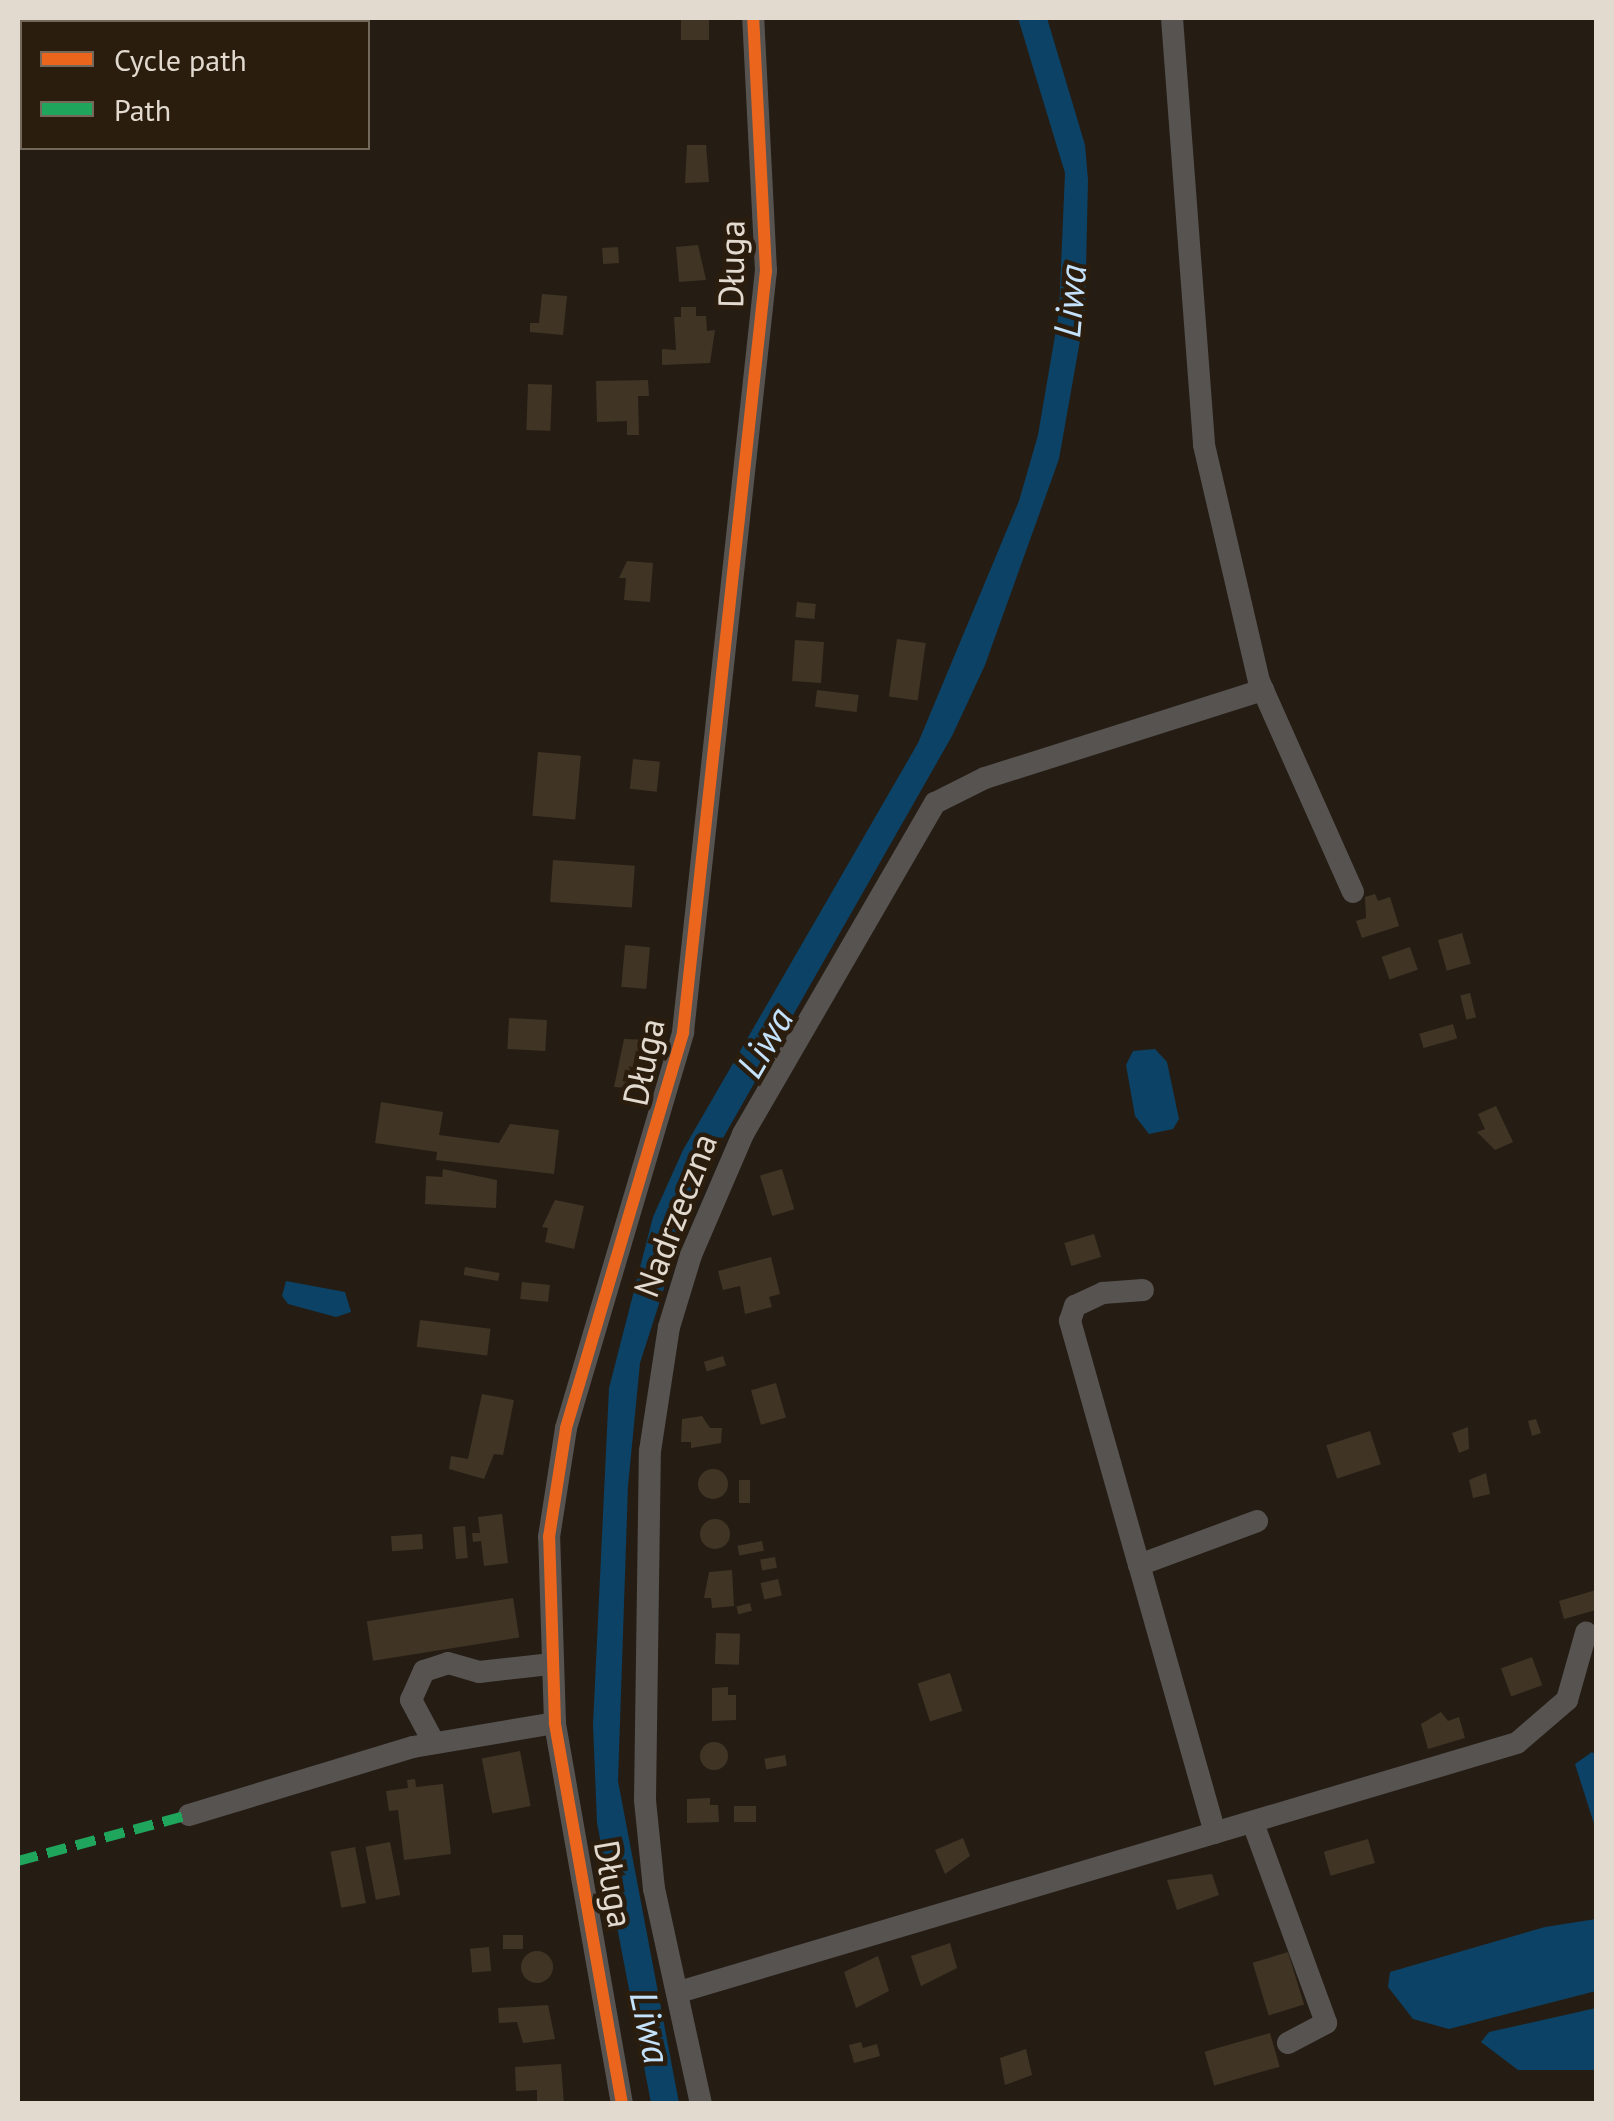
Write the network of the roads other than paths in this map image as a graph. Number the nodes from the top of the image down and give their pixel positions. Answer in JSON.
{"nodes":[{"id":1,"x":753,"y":18,"type":"edge"},
{"id":2,"x":1172,"y":18,"type":"edge"},
{"id":3,"x":1263,"y":690,"type":"junction"},
{"id":4,"x":1353,"y":892,"type":"dead end"},
{"id":5,"x":1143,"y":1290,"type":"dead end"},
{"id":6,"x":1257,"y":1521,"type":"dead end"},
{"id":7,"x":1139,"y":1565,"type":"junction"},
{"id":8,"x":1586,"y":1632,"type":"dead end"},
{"id":9,"x":550,"y":1664,"type":"junction"},
{"id":10,"x":555,"y":1723,"type":"junction"},
{"id":11,"x":434,"y":1743,"type":"junction"},
{"id":12,"x":189,"y":1815,"type":"dead end"},
{"id":13,"x":1253,"y":1823,"type":"junction"},
{"id":14,"x":1215,"y":1833,"type":"junction"},
{"id":15,"x":679,"y":1992,"type":"junction"},
{"id":16,"x":1288,"y":2043,"type":"dead end"},
{"id":17,"x":622,"y":2104,"type":"edge"},
{"id":18,"x":701,"y":2104,"type":"edge"}],
"edges":[{"from":1,"to":9,"type":"street","name":"Długa"},
{"from":2,"to":3,"type":"street"},
{"from":3,"to":4,"type":"street"},
{"from":3,"to":15,"type":"street","name":"Nadrzeczna"},
{"from":5,"to":7,"type":"street"},
{"from":6,"to":7,"type":"street"},
{"from":7,"to":14,"type":"street"},
{"from":8,"to":13,"type":"street"},
{"from":9,"to":10,"type":"street","name":"Długa"},
{"from":9,"to":11,"type":"street"},
{"from":10,"to":11,"type":"street"},
{"from":10,"to":17,"type":"street","name":"Długa"},
{"from":11,"to":12,"type":"street"},
{"from":13,"to":14,"type":"street"},
{"from":13,"to":16,"type":"street"},
{"from":14,"to":15,"type":"street"},
{"from":15,"to":18,"type":"street","name":"Nadrzeczna"}]}
